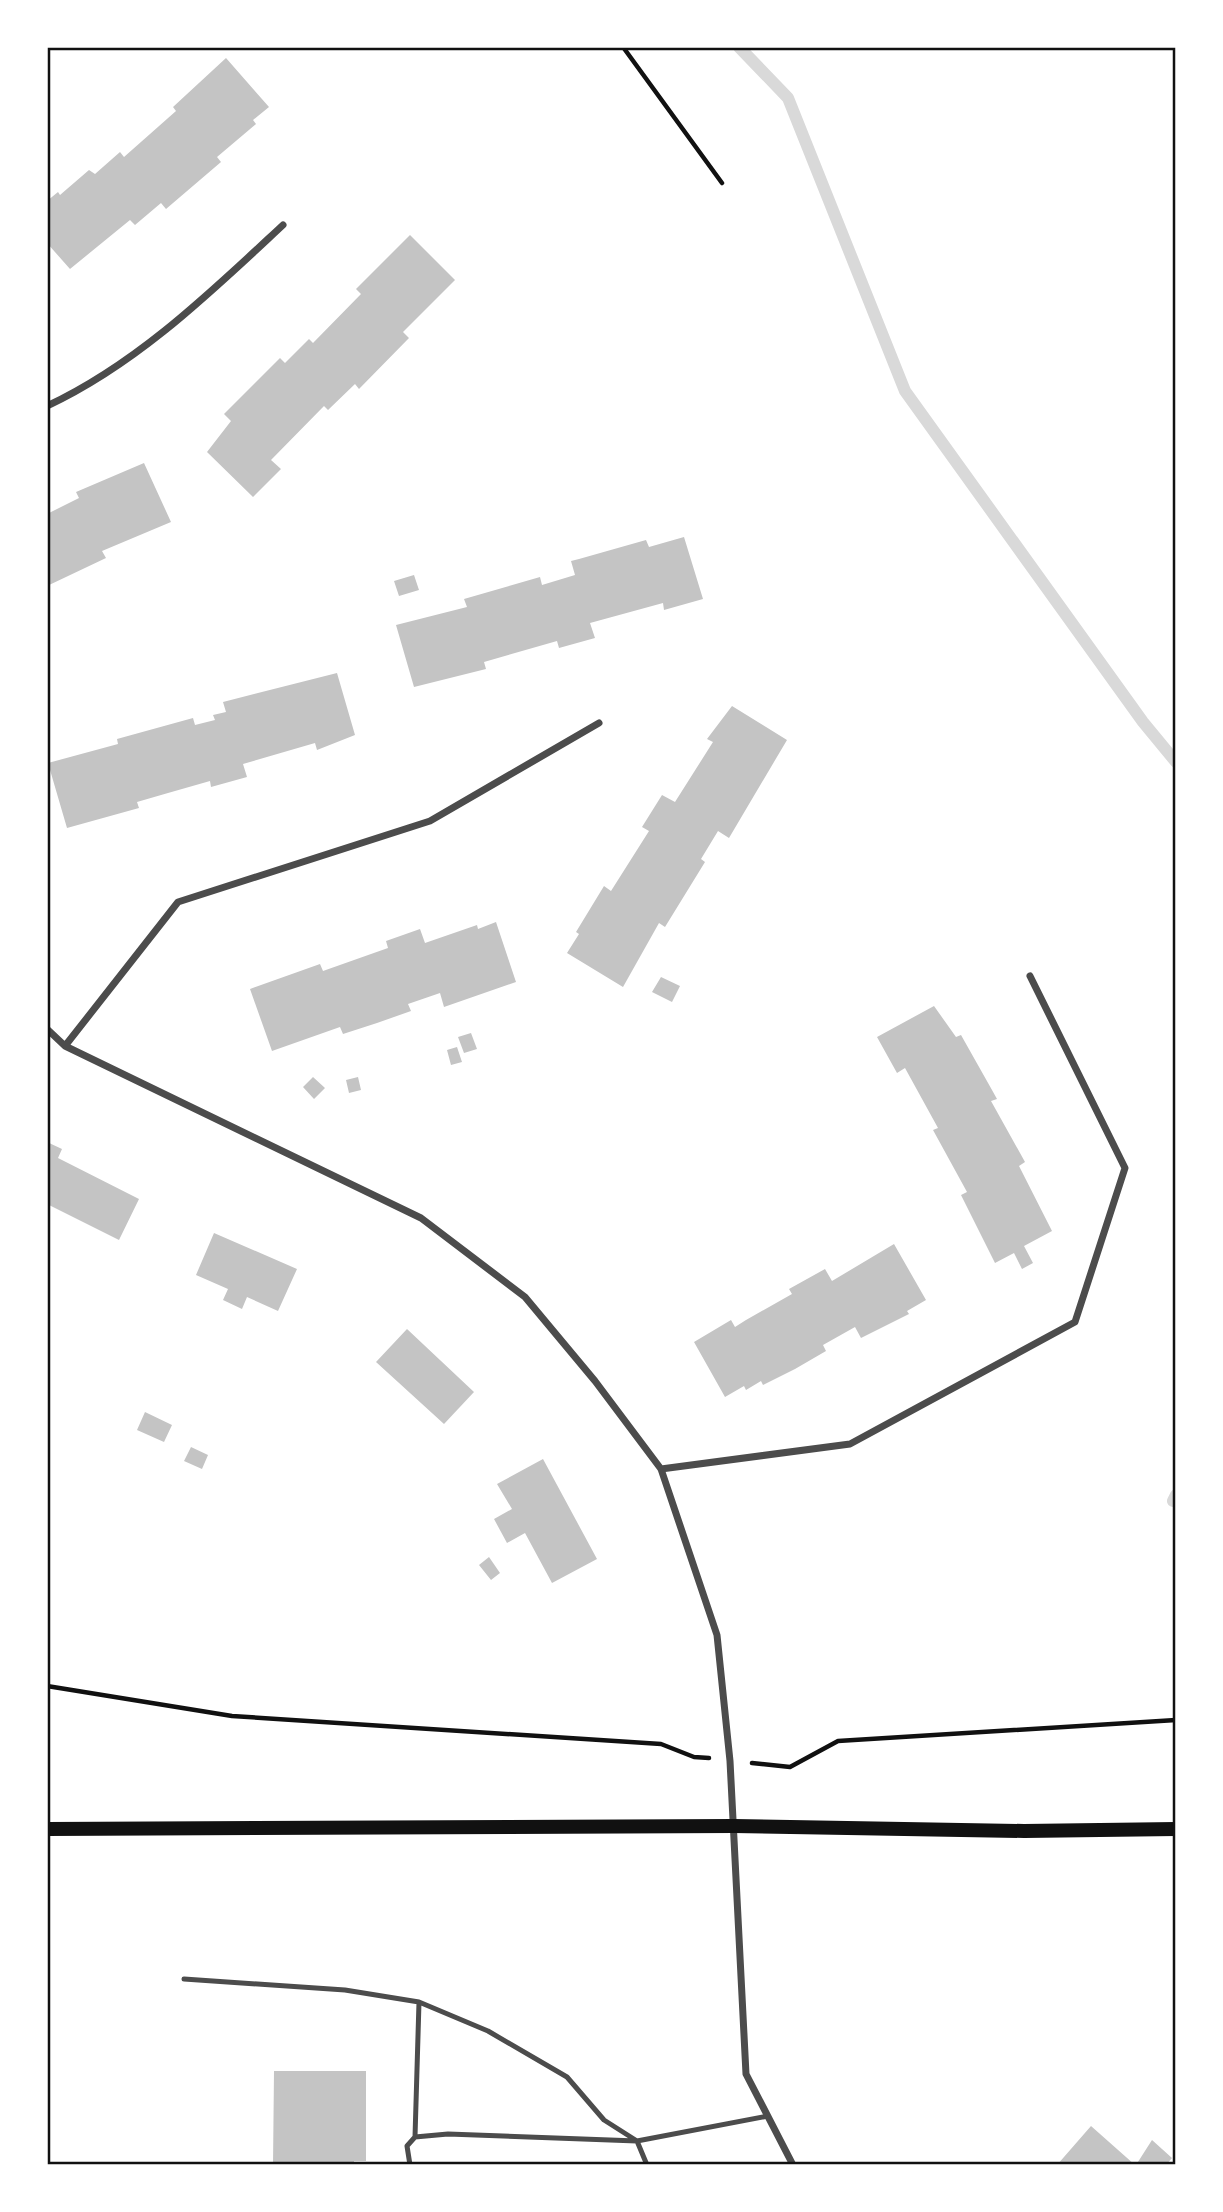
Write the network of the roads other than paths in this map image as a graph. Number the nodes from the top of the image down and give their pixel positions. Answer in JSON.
{"nodes":[{"id":1,"x":283,"y":225,"type":"dead end"},
{"id":2,"x":47,"y":407,"type":"edge"},
{"id":3,"x":599,"y":723,"type":"dead end"},
{"id":4,"x":1030,"y":976,"type":"dead end"},
{"id":5,"x":47,"y":1029,"type":"edge"},
{"id":6,"x":65,"y":1046,"type":"junction"},
{"id":7,"x":661,"y":1469,"type":"junction"},
{"id":8,"x":734,"y":1826,"type":"junction"},
{"id":9,"x":47,"y":1829,"type":"edge"},
{"id":10,"x":1176,"y":1829,"type":"edge"},
{"id":11,"x":184,"y":1979,"type":"dead end"},
{"id":12,"x":419,"y":2002,"type":"junction"},
{"id":13,"x":768,"y":2116,"type":"junction"},
{"id":14,"x":415,"y":2137,"type":"junction"},
{"id":15,"x":637,"y":2141,"type":"junction"},
{"id":16,"x":410,"y":2165,"type":"edge"},
{"id":17,"x":647,"y":2165,"type":"edge"},
{"id":18,"x":793,"y":2165,"type":"edge"}],
"edges":[{"from":1,"to":2,"type":"street"},
{"from":3,"to":6,"type":"street"},
{"from":4,"to":7,"type":"street"},
{"from":5,"to":6,"type":"street"},
{"from":6,"to":7,"type":"street"},
{"from":7,"to":8,"type":"street"},
{"from":8,"to":9,"type":"main road"},
{"from":8,"to":10,"type":"main road"},
{"from":8,"to":13,"type":"street"},
{"from":11,"to":12,"type":"lane"},
{"from":12,"to":14,"type":"lane"},
{"from":12,"to":15,"type":"lane"},
{"from":13,"to":15,"type":"lane"},
{"from":13,"to":18,"type":"street"},
{"from":14,"to":15,"type":"lane"},
{"from":14,"to":16,"type":"lane"},
{"from":15,"to":17,"type":"lane"}]}
